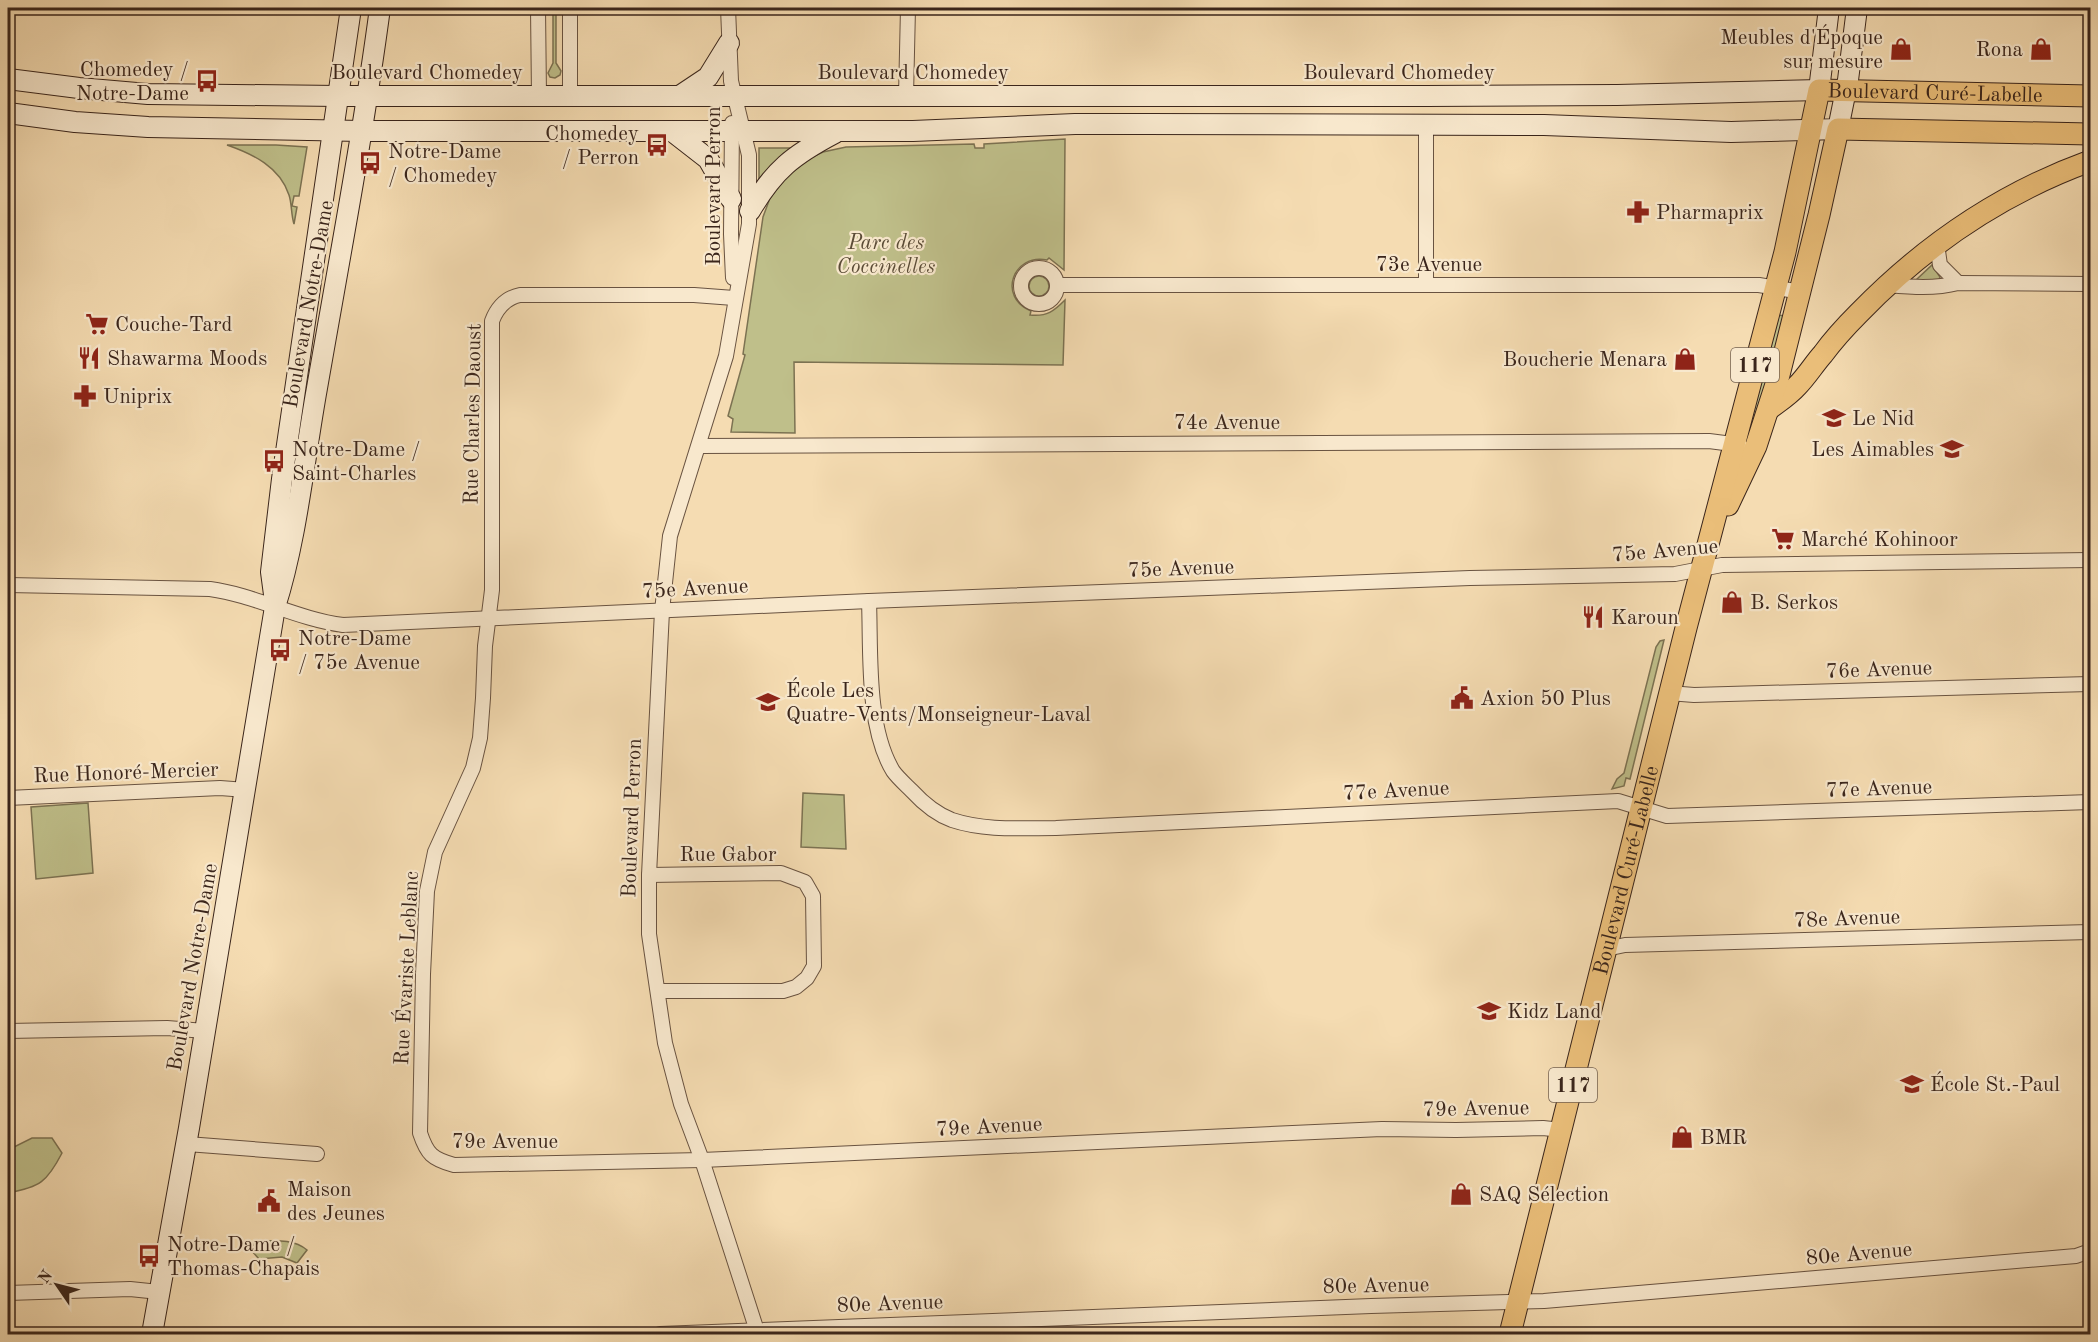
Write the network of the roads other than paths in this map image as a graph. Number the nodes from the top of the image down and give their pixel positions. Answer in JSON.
{"nodes":[{"id":1,"x":351,"y":8,"type":"edge"},
{"id":2,"x":380,"y":8,"type":"edge"},
{"id":3,"x":538,"y":8,"type":"edge"},
{"id":4,"x":570,"y":8,"type":"edge"},
{"id":5,"x":728,"y":8,"type":"edge"},
{"id":6,"x":908,"y":8,"type":"edge"},
{"id":7,"x":1829,"y":8,"type":"edge"},
{"id":8,"x":1857,"y":8,"type":"edge"},
{"id":9,"x":729,"y":43,"type":"junction"},
{"id":10,"x":8,"y":80,"type":"edge"},
{"id":11,"x":1819,"y":90,"type":"junction"},
{"id":12,"x":1846,"y":91,"type":"junction"},
{"id":13,"x":339,"y":96,"type":"junction"},
{"id":14,"x":368,"y":96,"type":"junction"},
{"id":15,"x":539,"y":96,"type":"junction"},
{"id":16,"x":570,"y":96,"type":"junction"},
{"id":17,"x":681,"y":96,"type":"junction"},
{"id":18,"x":734,"y":96,"type":"junction"},
{"id":19,"x":906,"y":96,"type":"junction"},
{"id":20,"x":2091,"y":96,"type":"edge"},
{"id":21,"x":8,"y":113,"type":"edge"},
{"id":22,"x":1426,"y":124,"type":"junction"},
{"id":23,"x":1838,"y":129,"type":"junction"},
{"id":24,"x":334,"y":130,"type":"junction"},
{"id":25,"x":1812,"y":130,"type":"junction"},
{"id":26,"x":362,"y":131,"type":"junction"},
{"id":27,"x":672,"y":131,"type":"junction"},
{"id":28,"x":738,"y":132,"type":"junction"},
{"id":29,"x":837,"y":132,"type":"junction"},
{"id":30,"x":2091,"y":134,"type":"edge"},
{"id":31,"x":2091,"y":161,"type":"edge"},
{"id":32,"x":731,"y":198,"type":"junction"},
{"id":33,"x":750,"y":211,"type":"junction"},
{"id":34,"x":1937,"y":244,"type":"junction"},
{"id":35,"x":1958,"y":283,"type":"junction"},
{"id":36,"x":2091,"y":284,"type":"edge"},
{"id":37,"x":1057,"y":285,"type":"dead end"},
{"id":38,"x":1426,"y":285,"type":"junction"},
{"id":39,"x":1888,"y":285,"type":"junction"},
{"id":40,"x":1776,"y":287,"type":"junction"},
{"id":41,"x":1801,"y":292,"type":"junction"},
{"id":42,"x":734,"y":298,"type":"junction"},
{"id":43,"x":1769,"y":409,"type":"junction"},
{"id":44,"x":1734,"y":444,"type":"junction"},
{"id":45,"x":699,"y":446,"type":"junction"},
{"id":46,"x":1755,"y":448,"type":"junction"},
{"id":47,"x":1709,"y":546,"type":"junction"},
{"id":48,"x":2091,"y":560,"type":"edge"},
{"id":49,"x":1702,"y":568,"type":"junction"},
{"id":50,"x":8,"y":585,"type":"edge"},
{"id":51,"x":869,"y":601,"type":"junction"},
{"id":52,"x":275,"y":607,"type":"junction"},
{"id":53,"x":662,"y":611,"type":"junction"},
{"id":54,"x":488,"y":618,"type":"junction"},
{"id":55,"x":2091,"y":684,"type":"edge"},
{"id":56,"x":1669,"y":693,"type":"junction"},
{"id":57,"x":246,"y":790,"type":"junction"},
{"id":58,"x":8,"y":798,"type":"edge"},
{"id":59,"x":2091,"y":802,"type":"edge"},
{"id":60,"x":1641,"y":808,"type":"junction"},
{"id":61,"x":649,"y":875,"type":"junction"},
{"id":62,"x":2091,"y":932,"type":"edge"},
{"id":63,"x":1606,"y":949,"type":"junction"},
{"id":64,"x":658,"y":991,"type":"junction"},
{"id":65,"x":8,"y":1031,"type":"edge"},
{"id":66,"x":205,"y":1031,"type":"junction"},
{"id":67,"x":1561,"y":1130,"type":"junction"},
{"id":68,"x":187,"y":1144,"type":"junction"},
{"id":69,"x":425,"y":1148,"type":"joint"},
{"id":70,"x":317,"y":1154,"type":"dead end"},
{"id":71,"x":702,"y":1160,"type":"junction"},
{"id":72,"x":2091,"y":1251,"type":"edge"},
{"id":73,"x":159,"y":1292,"type":"junction"},
{"id":74,"x":8,"y":1293,"type":"edge"},
{"id":75,"x":1519,"y":1302,"type":"junction"},
{"id":76,"x":758,"y":1332,"type":"edge"},
{"id":77,"x":152,"y":1335,"type":"edge"},
{"id":78,"x":660,"y":1335,"type":"edge"},
{"id":79,"x":1510,"y":1335,"type":"edge"}],
"edges":[{"from":1,"to":13,"type":"street","name":"Boulevard Notre-Dame"},
{"from":2,"to":14,"type":"street","name":"Boulevard Notre-Dame"},
{"from":3,"to":15,"type":"street"},
{"from":4,"to":16,"type":"street"},
{"from":5,"to":9,"type":"street","name":"Boulevard Perron"},
{"from":6,"to":19,"type":"street"},
{"from":7,"to":11,"type":"street"},
{"from":8,"to":12,"type":"street"},
{"from":9,"to":17,"type":"street"},
{"from":9,"to":18,"type":"street","name":"Boulevard Perron"},
{"from":10,"to":13,"type":"street","name":"Boulevard Chomedey"},
{"from":11,"to":12,"type":"main road","name":"Boulevard Curé-Labelle"},
{"from":11,"to":19,"type":"street","name":"Boulevard Chomedey"},
{"from":11,"to":25,"type":"main road","name":"Boulevard Curé-Labelle","number":"117"},
{"from":12,"to":20,"type":"main road","name":"Boulevard Curé-Labelle"},
{"from":12,"to":23,"type":"street"},
{"from":13,"to":14,"type":"street","name":"Boulevard Chomedey"},
{"from":13,"to":24,"type":"street","name":"Boulevard Notre-Dame"},
{"from":14,"to":15,"type":"street","name":"Boulevard Chomedey"},
{"from":14,"to":26,"type":"street","name":"Boulevard Notre-Dame"},
{"from":15,"to":16,"type":"street","name":"Boulevard Chomedey"},
{"from":16,"to":17,"type":"street","name":"Boulevard Chomedey"},
{"from":17,"to":18,"type":"street","name":"Boulevard Chomedey"},
{"from":18,"to":19,"type":"street","name":"Boulevard Chomedey"},
{"from":18,"to":28,"type":"street","name":"Boulevard Perron"},
{"from":21,"to":24,"type":"street"},
{"from":22,"to":25,"type":"street"},
{"from":22,"to":29,"type":"street"},
{"from":22,"to":38,"type":"street"},
{"from":23,"to":25,"type":"street","name":"Boulevard Curé-Labelle"},
{"from":23,"to":30,"type":"main road","name":"Boulevard Curé-Labelle"},
{"from":23,"to":41,"type":"main road","name":"Boulevard Curé-Labelle"},
{"from":24,"to":26,"type":"street"},
{"from":24,"to":52,"type":"street","name":"Boulevard Notre-Dame"},
{"from":25,"to":40,"type":"main road","name":"Boulevard Curé-Labelle","number":"117"},
{"from":26,"to":27,"type":"street"},
{"from":26,"to":52,"type":"street","name":"Boulevard Notre-Dame"},
{"from":27,"to":28,"type":"street"},
{"from":27,"to":32,"type":"street"},
{"from":28,"to":29,"type":"street"},
{"from":28,"to":32,"type":"street","name":"Boulevard Perron"},
{"from":28,"to":33,"type":"street","name":"Boulevard Perron"},
{"from":29,"to":33,"type":"street"},
{"from":31,"to":34,"type":"main road"},
{"from":32,"to":42,"type":"street","name":"Boulevard Perron"},
{"from":33,"to":42,"type":"street","name":"Boulevard Perron"},
{"from":34,"to":35,"type":"street"},
{"from":34,"to":39,"type":"main road"},
{"from":35,"to":36,"type":"street"},
{"from":35,"to":39,"type":"street"},
{"from":37,"to":38,"type":"street","name":"73e Avenue"},
{"from":38,"to":40,"type":"street","name":"73e Avenue"},
{"from":39,"to":43,"type":"main road"},
{"from":40,"to":41,"type":"street","name":"73e Avenue"},
{"from":40,"to":44,"type":"main road","name":"Boulevard Curé-Labelle","number":"117"},
{"from":41,"to":43,"type":"main road","name":"Boulevard Curé-Labelle"},
{"from":42,"to":45,"type":"street","name":"Boulevard Perron"},
{"from":42,"to":54,"type":"street","name":"Rue Charles Daoust"},
{"from":43,"to":46,"type":"main road","name":"Boulevard Curé-Labelle","number":"117"},
{"from":44,"to":45,"type":"street","name":"74e Avenue"},
{"from":44,"to":46,"type":"street","name":"74e Avenue"},
{"from":44,"to":47,"type":"main road","name":"Boulevard Curé-Labelle","number":"117"},
{"from":45,"to":53,"type":"street","name":"Boulevard Perron"},
{"from":46,"to":47,"type":"main road","name":"Boulevard Curé-Labelle","number":"117"},
{"from":47,"to":49,"type":"main road","name":"Boulevard Curé-Labelle","number":"117"},
{"from":48,"to":49,"type":"street","name":"75e Avenue"},
{"from":49,"to":51,"type":"street","name":"75e Avenue"},
{"from":49,"to":56,"type":"main road","name":"Boulevard Curé-Labelle","number":"117"},
{"from":50,"to":52,"type":"street","name":"75e Avenue"},
{"from":51,"to":53,"type":"street","name":"75e Avenue"},
{"from":51,"to":60,"type":"street","name":"77e Avenue"},
{"from":52,"to":54,"type":"street","name":"75e Avenue"},
{"from":52,"to":57,"type":"street","name":"Boulevard Notre-Dame"},
{"from":53,"to":54,"type":"street","name":"75e Avenue"},
{"from":53,"to":61,"type":"street","name":"Boulevard Perron"},
{"from":54,"to":69,"type":"street","name":"Rue Évariste Leblanc"},
{"from":55,"to":56,"type":"street","name":"76e Avenue"},
{"from":56,"to":60,"type":"main road","name":"Boulevard Curé-Labelle","number":"117"},
{"from":57,"to":58,"type":"street","name":"Rue Honoré-Mercier"},
{"from":57,"to":66,"type":"street","name":"Boulevard Notre-Dame"},
{"from":59,"to":60,"type":"street","name":"77e Avenue"},
{"from":60,"to":63,"type":"main road","name":"Boulevard Curé-Labelle","number":"117"},
{"from":61,"to":64,"type":"street","name":"Boulevard Perron"},
{"from":61,"to":64,"type":"street","name":"Rue Gabor"},
{"from":62,"to":63,"type":"street","name":"78e Avenue"},
{"from":63,"to":67,"type":"main road","name":"Boulevard Curé-Labelle","number":"117"},
{"from":64,"to":71,"type":"street","name":"Boulevard Perron"},
{"from":65,"to":66,"type":"street"},
{"from":66,"to":68,"type":"street","name":"Boulevard Notre-Dame"},
{"from":67,"to":71,"type":"street","name":"79e Avenue"},
{"from":67,"to":75,"type":"main road","name":"Boulevard Curé-Labelle","number":"117"},
{"from":68,"to":70,"type":"street"},
{"from":68,"to":73,"type":"street","name":"Boulevard Notre-Dame"},
{"from":69,"to":71,"type":"street","name":"79e Avenue"},
{"from":71,"to":76,"type":"street","name":"Boulevard Perron"},
{"from":72,"to":75,"type":"street","name":"80e Avenue"},
{"from":73,"to":74,"type":"street"},
{"from":73,"to":77,"type":"street","name":"Boulevard Notre-Dame"},
{"from":75,"to":76,"type":"street","name":"80e Avenue"},
{"from":75,"to":79,"type":"main road","name":"Boulevard Curé-Labelle","number":"117"},
{"from":76,"to":78,"type":"street","name":"80e Avenue"}]}
